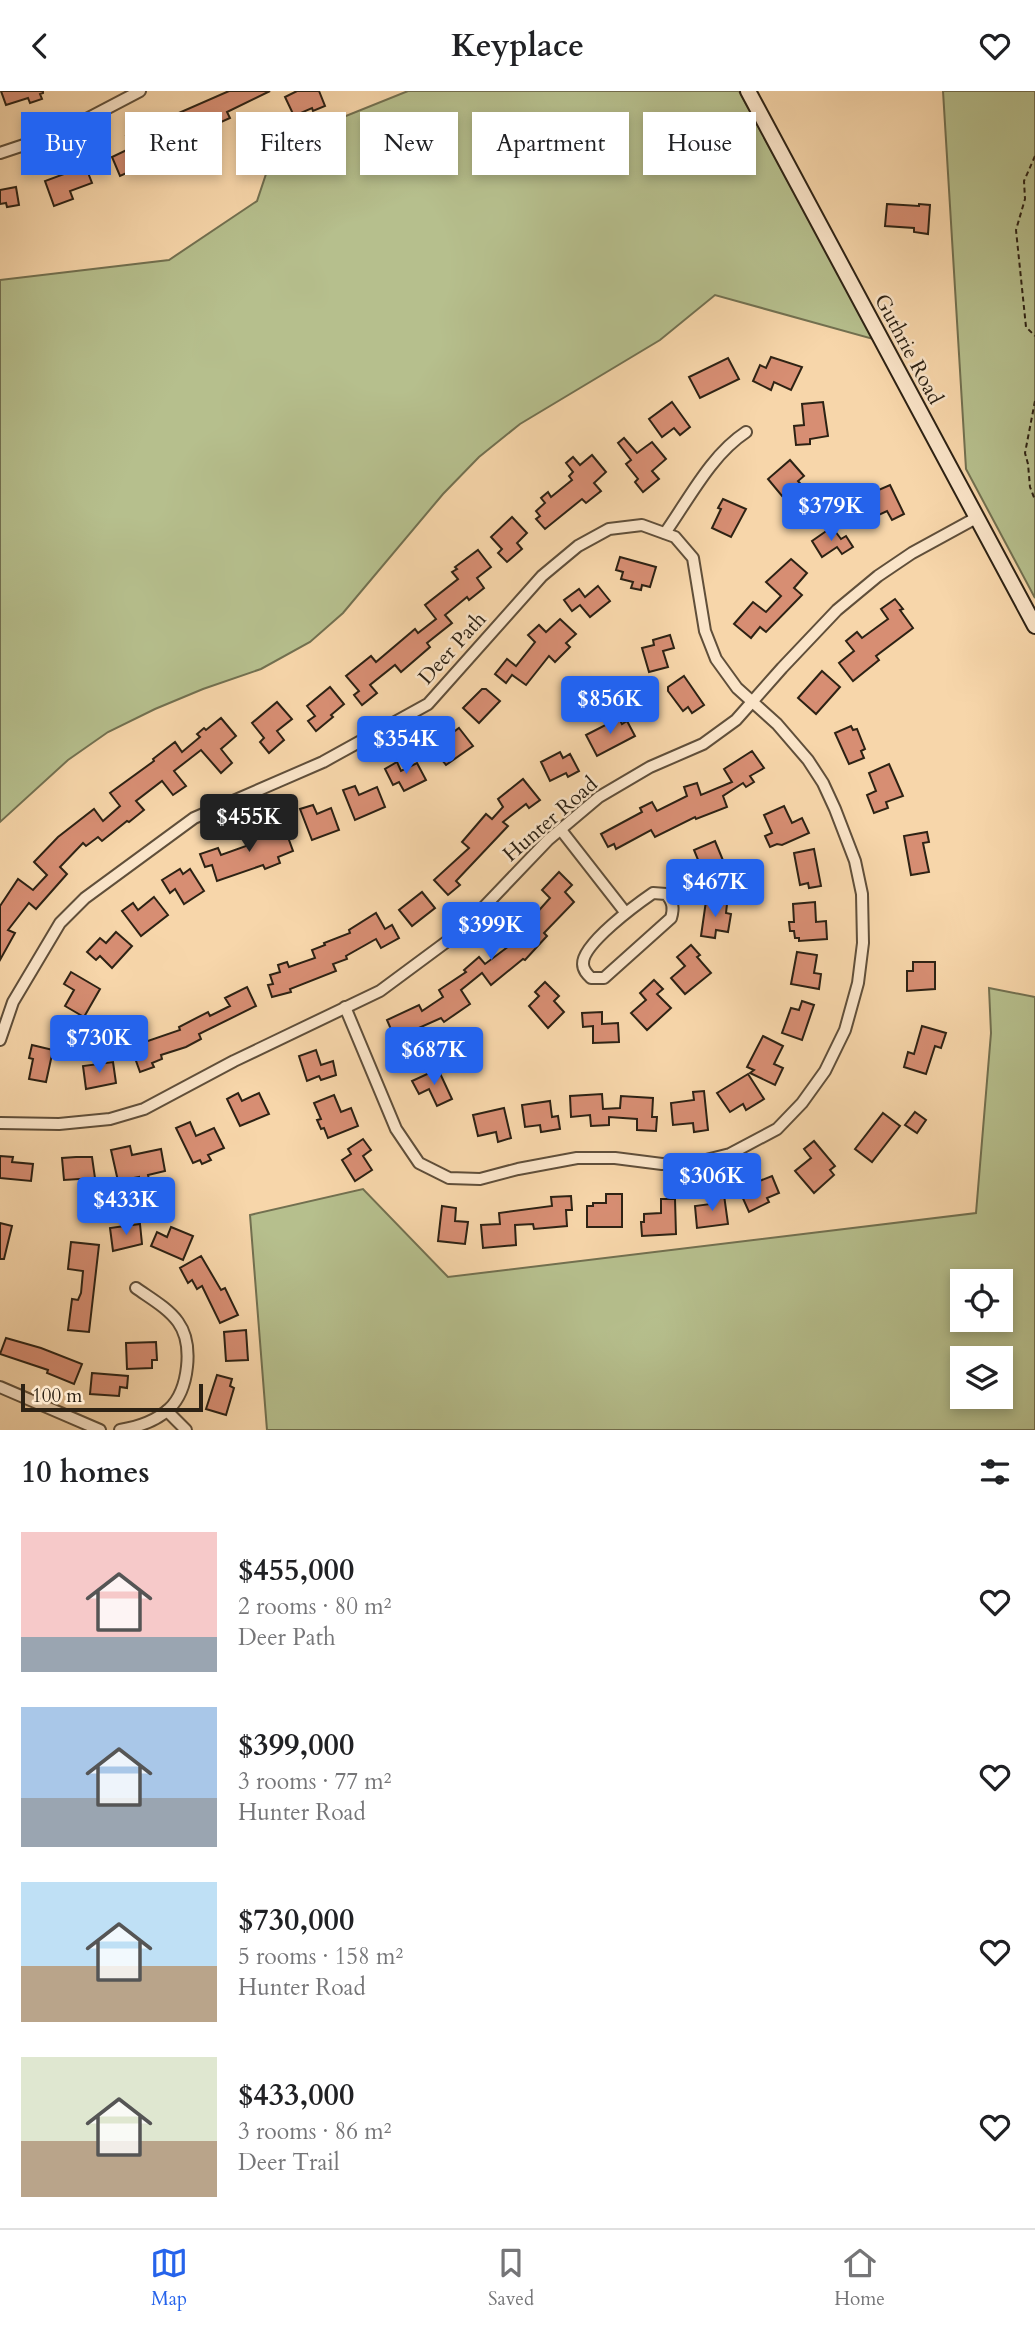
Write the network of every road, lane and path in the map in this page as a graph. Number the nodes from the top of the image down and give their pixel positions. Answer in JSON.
{"nodes":[{"id":1,"x":140,"y":91,"type":"edge"},
{"id":2,"x":748,"y":91,"type":"edge"},
{"id":3,"x":0,"y":153,"type":"edge"},
{"id":4,"x":1035,"y":156,"type":"edge"},
{"id":5,"x":1035,"y":336,"type":"edge"},
{"id":6,"x":1035,"y":401,"type":"edge"},
{"id":7,"x":746,"y":432,"type":"dead end"},
{"id":8,"x":1035,"y":500,"type":"edge"},
{"id":9,"x":976,"y":518,"type":"junction"},
{"id":10,"x":665,"y":533,"type":"junction"},
{"id":11,"x":1035,"y":626,"type":"edge"},
{"id":12,"x":753,"y":703,"type":"junction"},
{"id":13,"x":561,"y":830,"type":"junction"},
{"id":14,"x":625,"y":912,"type":"junction"},
{"id":15,"x":345,"y":1007,"type":"junction"},
{"id":16,"x":0,"y":1040,"type":"edge"},
{"id":17,"x":0,"y":1123,"type":"edge"},
{"id":18,"x":136,"y":1288,"type":"dead end"},
{"id":19,"x":0,"y":1387,"type":"edge"},
{"id":20,"x":167,"y":1411,"type":"junction"},
{"id":21,"x":100,"y":1430,"type":"edge"},
{"id":22,"x":120,"y":1430,"type":"edge"},
{"id":23,"x":186,"y":1430,"type":"edge"}],
"edges":[{"from":1,"to":3,"type":"street"},
{"from":2,"to":9,"type":"street","name":"Guthrie Road"},
{"from":4,"to":5,"type":"path"},
{"from":6,"to":8,"type":"path"},
{"from":7,"to":10,"type":"street"},
{"from":9,"to":11,"type":"street","name":"Guthrie Road"},
{"from":9,"to":12,"type":"street","name":"Hunter Road"},
{"from":10,"to":12,"type":"street","name":"Deer Path"},
{"from":10,"to":16,"type":"street","name":"Deer Path"},
{"from":12,"to":13,"type":"street","name":"Hunter Road"},
{"from":12,"to":15,"type":"street","name":"Deer Path"},
{"from":13,"to":14,"type":"street"},
{"from":13,"to":15,"type":"street","name":"Hunter Road"},
{"from":14,"to":14,"type":"street"},
{"from":15,"to":17,"type":"street","name":"Hunter Road"},
{"from":18,"to":20,"type":"street"},
{"from":19,"to":21,"type":"street"},
{"from":20,"to":22,"type":"street"},
{"from":20,"to":23,"type":"street"}]}
